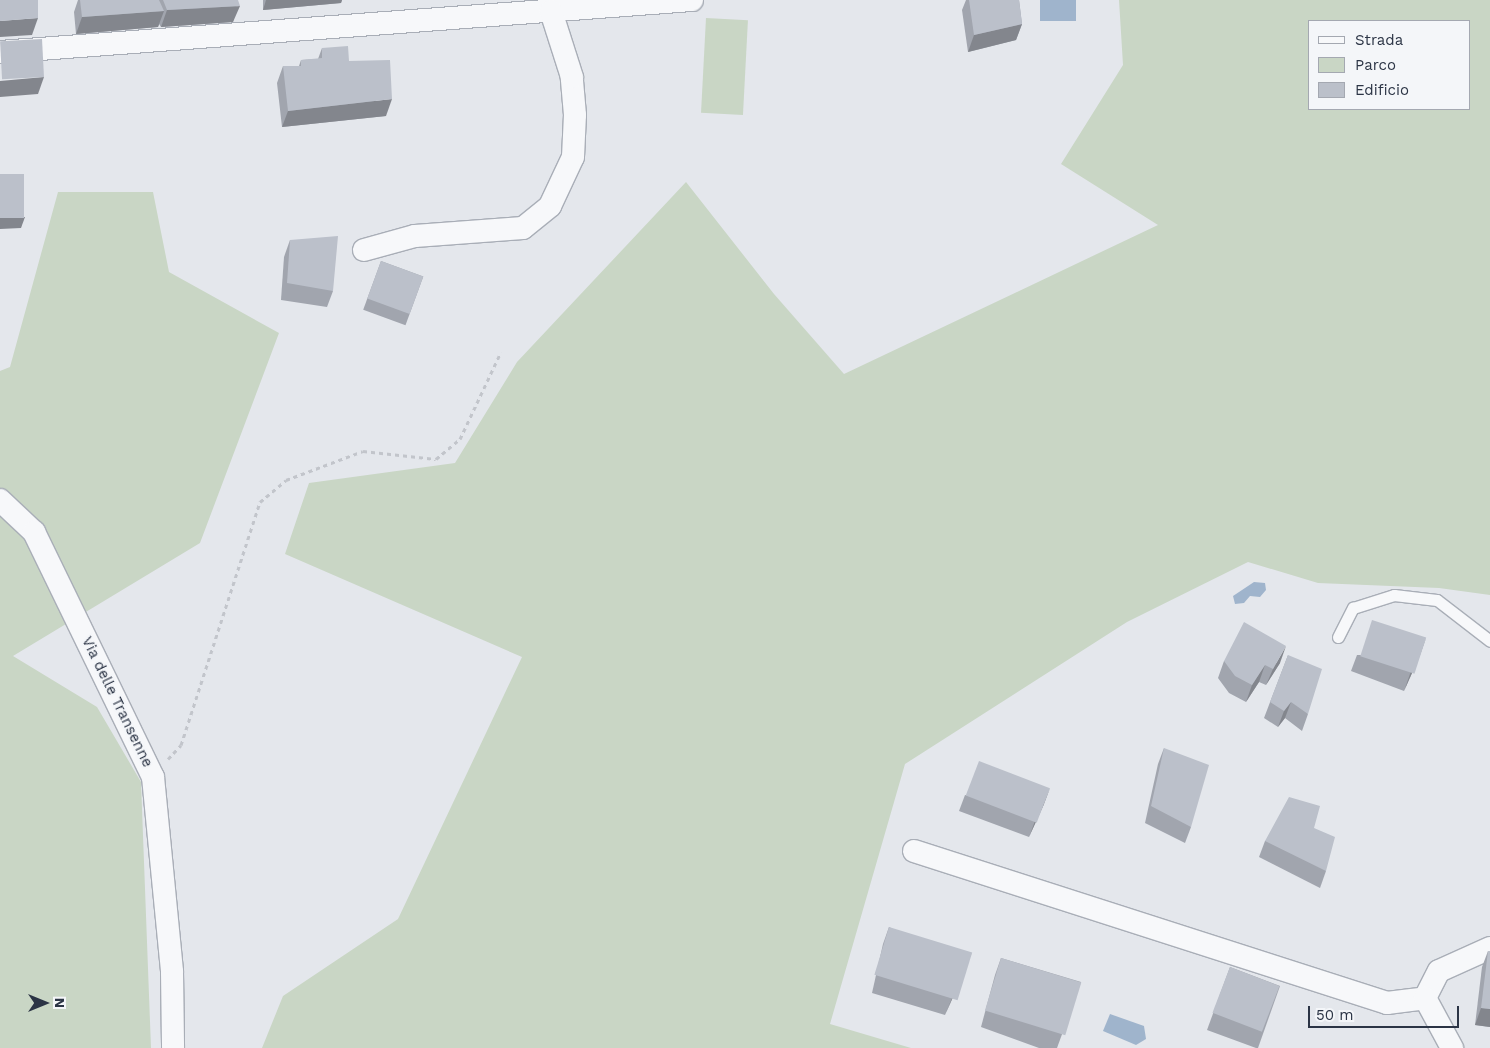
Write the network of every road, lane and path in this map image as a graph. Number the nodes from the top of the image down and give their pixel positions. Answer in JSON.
{"nodes":[{"id":1,"x":692,"y":0,"type":"edge"},
{"id":2,"x":551,"y":11,"type":"junction"},
{"id":3,"x":0,"y":52,"type":"edge"},
{"id":4,"x":364,"y":250,"type":"dead end"},
{"id":5,"x":501,"y":352,"type":"dead end"},
{"id":6,"x":0,"y":500,"type":"edge"},
{"id":7,"x":1338,"y":637,"type":"dead end"},
{"id":8,"x":1490,"y":641,"type":"edge"},
{"id":9,"x":153,"y":777,"type":"junction"},
{"id":10,"x":914,"y":851,"type":"dead end"},
{"id":11,"x":1490,"y":948,"type":"edge"},
{"id":12,"x":1425,"y":998,"type":"junction"},
{"id":13,"x":173,"y":1048,"type":"edge"},
{"id":14,"x":1452,"y":1048,"type":"edge"}],
"edges":[{"from":1,"to":2,"type":"street"},
{"from":2,"to":3,"type":"street"},
{"from":2,"to":4,"type":"street"},
{"from":5,"to":9,"type":"path"},
{"from":6,"to":9,"type":"street","name":"Via delle Transenne"},
{"from":7,"to":8,"type":"lane"},
{"from":9,"to":13,"type":"street","name":"Via delle Transenne"},
{"from":10,"to":12,"type":"street"},
{"from":11,"to":12,"type":"street"},
{"from":12,"to":14,"type":"street"}]}
